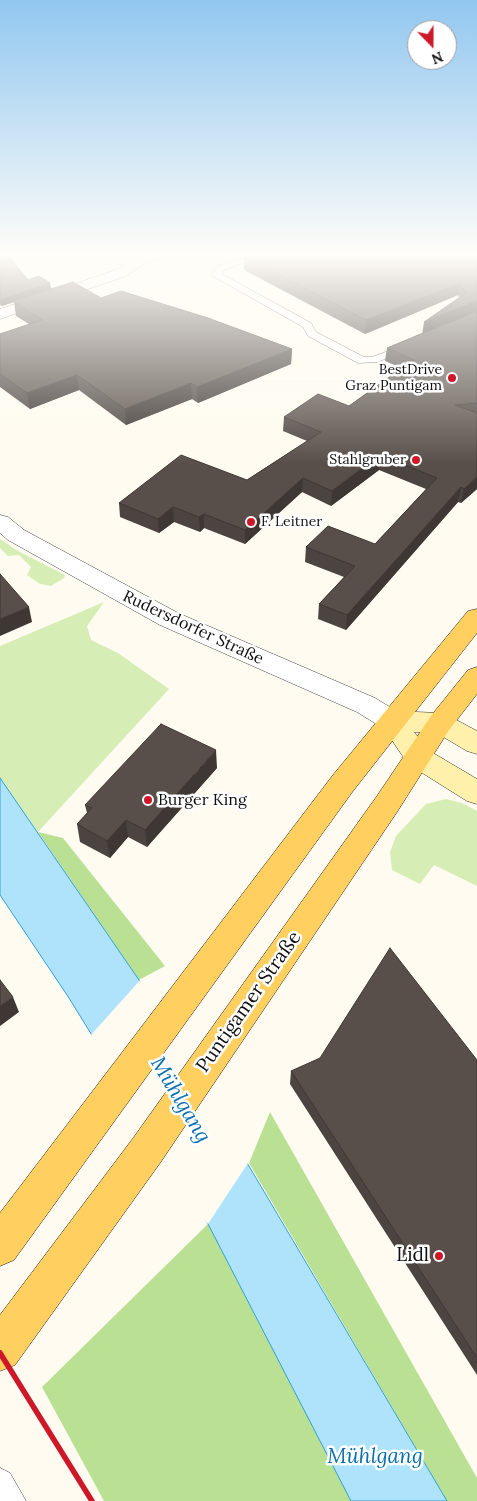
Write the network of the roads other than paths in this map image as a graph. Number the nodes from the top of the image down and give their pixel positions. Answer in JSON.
{"nodes":[{"id":1,"x":305,"y":324,"type":"edge"},
{"id":2,"x":417,"y":342,"type":"edge"},
{"id":3,"x":0,"y":522,"type":"edge"},
{"id":4,"x":477,"y":617,"type":"edge"},
{"id":5,"x":477,"y":676,"type":"edge"},
{"id":6,"x":392,"y":721,"type":"junction"},
{"id":7,"x":440,"y":723,"type":"junction"},
{"id":8,"x":477,"y":744,"type":"edge"},
{"id":9,"x":418,"y":757,"type":"junction"},
{"id":10,"x":477,"y":793,"type":"edge"},
{"id":11,"x":0,"y":1246,"type":"edge"},
{"id":12,"x":0,"y":1350,"type":"edge"},
{"id":13,"x":0,"y":1483,"type":"edge"},
{"id":14,"x":11,"y":1501,"type":"edge"}],
"edges":[{"from":1,"to":2,"type":"lane"},
{"from":3,"to":6,"type":"street","name":"Rudersdorfer Straße"},
{"from":4,"to":6,"type":"main road"},
{"from":5,"to":7,"type":"main road","name":"Puntigamer Straße"},
{"from":6,"to":7,"type":"main road"},
{"from":6,"to":9,"type":"main road"},
{"from":6,"to":11,"type":"main road"},
{"from":7,"to":8,"type":"main road"},
{"from":7,"to":9,"type":"main road","name":"Puntigamer Straße"},
{"from":9,"to":10,"type":"main road"},
{"from":9,"to":12,"type":"main road","name":"Puntigamer Straße"},
{"from":13,"to":14,"type":"lane"}]}
